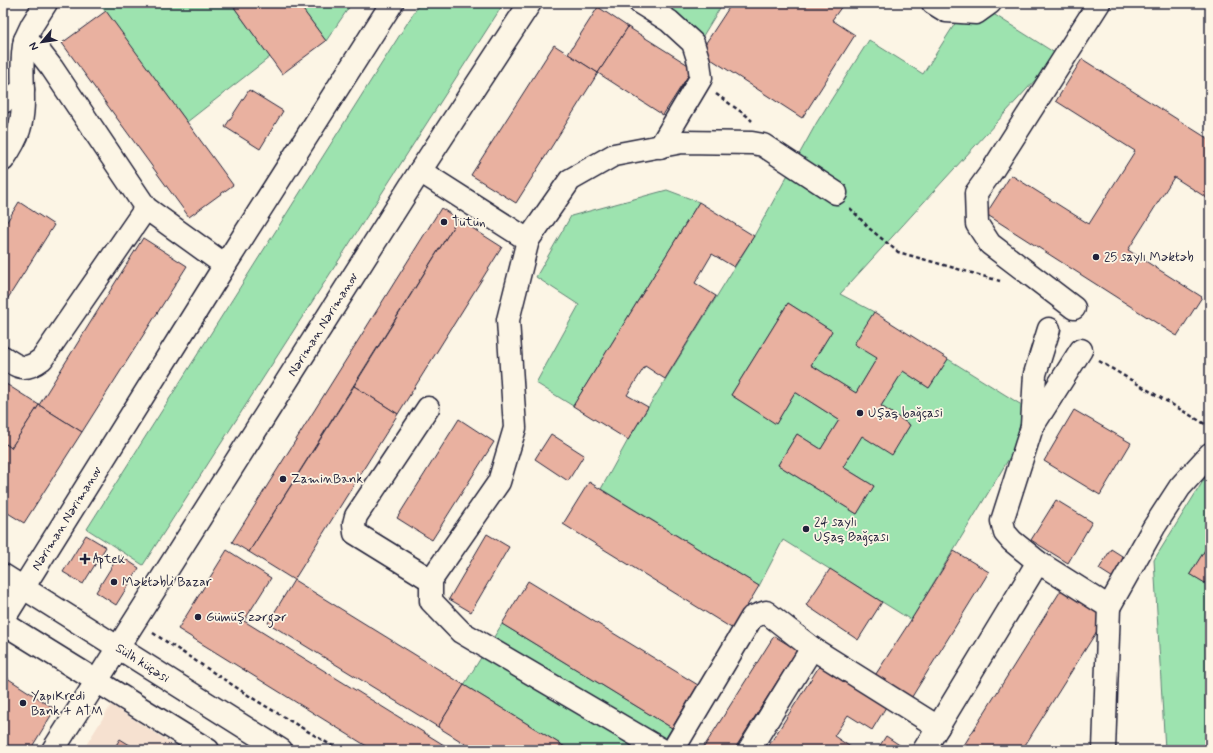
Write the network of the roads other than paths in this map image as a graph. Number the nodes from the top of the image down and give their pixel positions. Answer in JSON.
{"nodes":[{"id":1,"x":46,"y":3,"type":"edge"},
{"id":2,"x":392,"y":3,"type":"edge"},
{"id":3,"x":530,"y":3,"type":"edge"},
{"id":4,"x":640,"y":3,"type":"edge"},
{"id":5,"x":933,"y":3,"type":"edge"},
{"id":6,"x":990,"y":3,"type":"edge"},
{"id":7,"x":1099,"y":3,"type":"edge"},
{"id":8,"x":25,"y":40,"type":"junction"},
{"id":9,"x":23,"y":90,"type":"junction"},
{"id":10,"x":3,"y":102,"type":"edge"},
{"id":11,"x":660,"y":147,"type":"junction"},
{"id":12,"x":3,"y":160,"type":"edge"},
{"id":13,"x":420,"y":171,"type":"junction"},
{"id":14,"x":836,"y":193,"type":"road end"},
{"id":15,"x":146,"y":208,"type":"junction"},
{"id":16,"x":528,"y":240,"type":"junction"},
{"id":17,"x":225,"y":265,"type":"junction"},
{"id":18,"x":1074,"y":308,"type":"dead end"},
{"id":19,"x":1049,"y":329,"type":"dead end"},
{"id":20,"x":1081,"y":350,"type":"road end"},
{"id":21,"x":3,"y":357,"type":"edge"},
{"id":22,"x":428,"y":408,"type":"dead end"},
{"id":23,"x":1032,"y":427,"type":"junction"},
{"id":24,"x":1210,"y":454,"type":"edge"},
{"id":25,"x":1038,"y":562,"type":"junction"},
{"id":26,"x":3,"y":576,"type":"edge"},
{"id":27,"x":431,"y":580,"type":"junction"},
{"id":28,"x":23,"y":588,"type":"junction"},
{"id":29,"x":1109,"y":607,"type":"junction"},
{"id":30,"x":3,"y":622,"type":"edge"},
{"id":31,"x":118,"y":648,"type":"junction"},
{"id":32,"x":812,"y":648,"type":"junction"},
{"id":33,"x":96,"y":681,"type":"junction"},
{"id":34,"x":938,"y":727,"type":"junction"},
{"id":35,"x":53,"y":750,"type":"edge"},
{"id":36,"x":208,"y":750,"type":"edge"},
{"id":37,"x":281,"y":750,"type":"edge"},
{"id":38,"x":662,"y":750,"type":"edge"},
{"id":39,"x":673,"y":750,"type":"edge"},
{"id":40,"x":749,"y":750,"type":"edge"},
{"id":41,"x":924,"y":750,"type":"edge"},
{"id":42,"x":1104,"y":750,"type":"edge"}],
"edges":[{"from":1,"to":8,"type":"main road"},
{"from":2,"to":17,"type":"main road","name":"Nəriman Nərimanov"},
{"from":3,"to":13,"type":"main road","name":"Nəriman Nərimanov"},
{"from":4,"to":11,"type":"main road"},
{"from":5,"to":6,"type":"main road"},
{"from":7,"to":18,"type":"main road"},
{"from":8,"to":9,"type":"main road"},
{"from":8,"to":15,"type":"main road"},
{"from":9,"to":10,"type":"main road"},
{"from":9,"to":12,"type":"main road"},
{"from":11,"to":14,"type":"main road"},
{"from":11,"to":16,"type":"main road"},
{"from":13,"to":16,"type":"main road"},
{"from":13,"to":31,"type":"main road","name":"Nəriman Nərimanov"},
{"from":15,"to":17,"type":"main road"},
{"from":15,"to":21,"type":"main road"},
{"from":16,"to":27,"type":"main road"},
{"from":17,"to":28,"type":"main road","name":"Nəriman Nərimanov"},
{"from":19,"to":23,"type":"main road"},
{"from":20,"to":23,"type":"main road"},
{"from":22,"to":27,"type":"main road"},
{"from":23,"to":25,"type":"main road"},
{"from":24,"to":29,"type":"main road"},
{"from":25,"to":29,"type":"main road"},
{"from":25,"to":34,"type":"main road"},
{"from":26,"to":28,"type":"main road","name":"Sülh küçəsi"},
{"from":27,"to":38,"type":"main road"},
{"from":28,"to":30,"type":"main road","name":"Nəriman Nərimanov"},
{"from":28,"to":31,"type":"main road","name":"Sülh küçəsi"},
{"from":29,"to":42,"type":"main road"},
{"from":30,"to":33,"type":"main road"},
{"from":31,"to":33,"type":"main road","name":"Nəriman Nərimanov"},
{"from":31,"to":37,"type":"main road","name":"Sülh küçəsi"},
{"from":32,"to":34,"type":"main road"},
{"from":32,"to":39,"type":"main road"},
{"from":32,"to":40,"type":"main road"},
{"from":33,"to":35,"type":"main road"},
{"from":33,"to":36,"type":"main road"},
{"from":34,"to":41,"type":"main road"}]}
